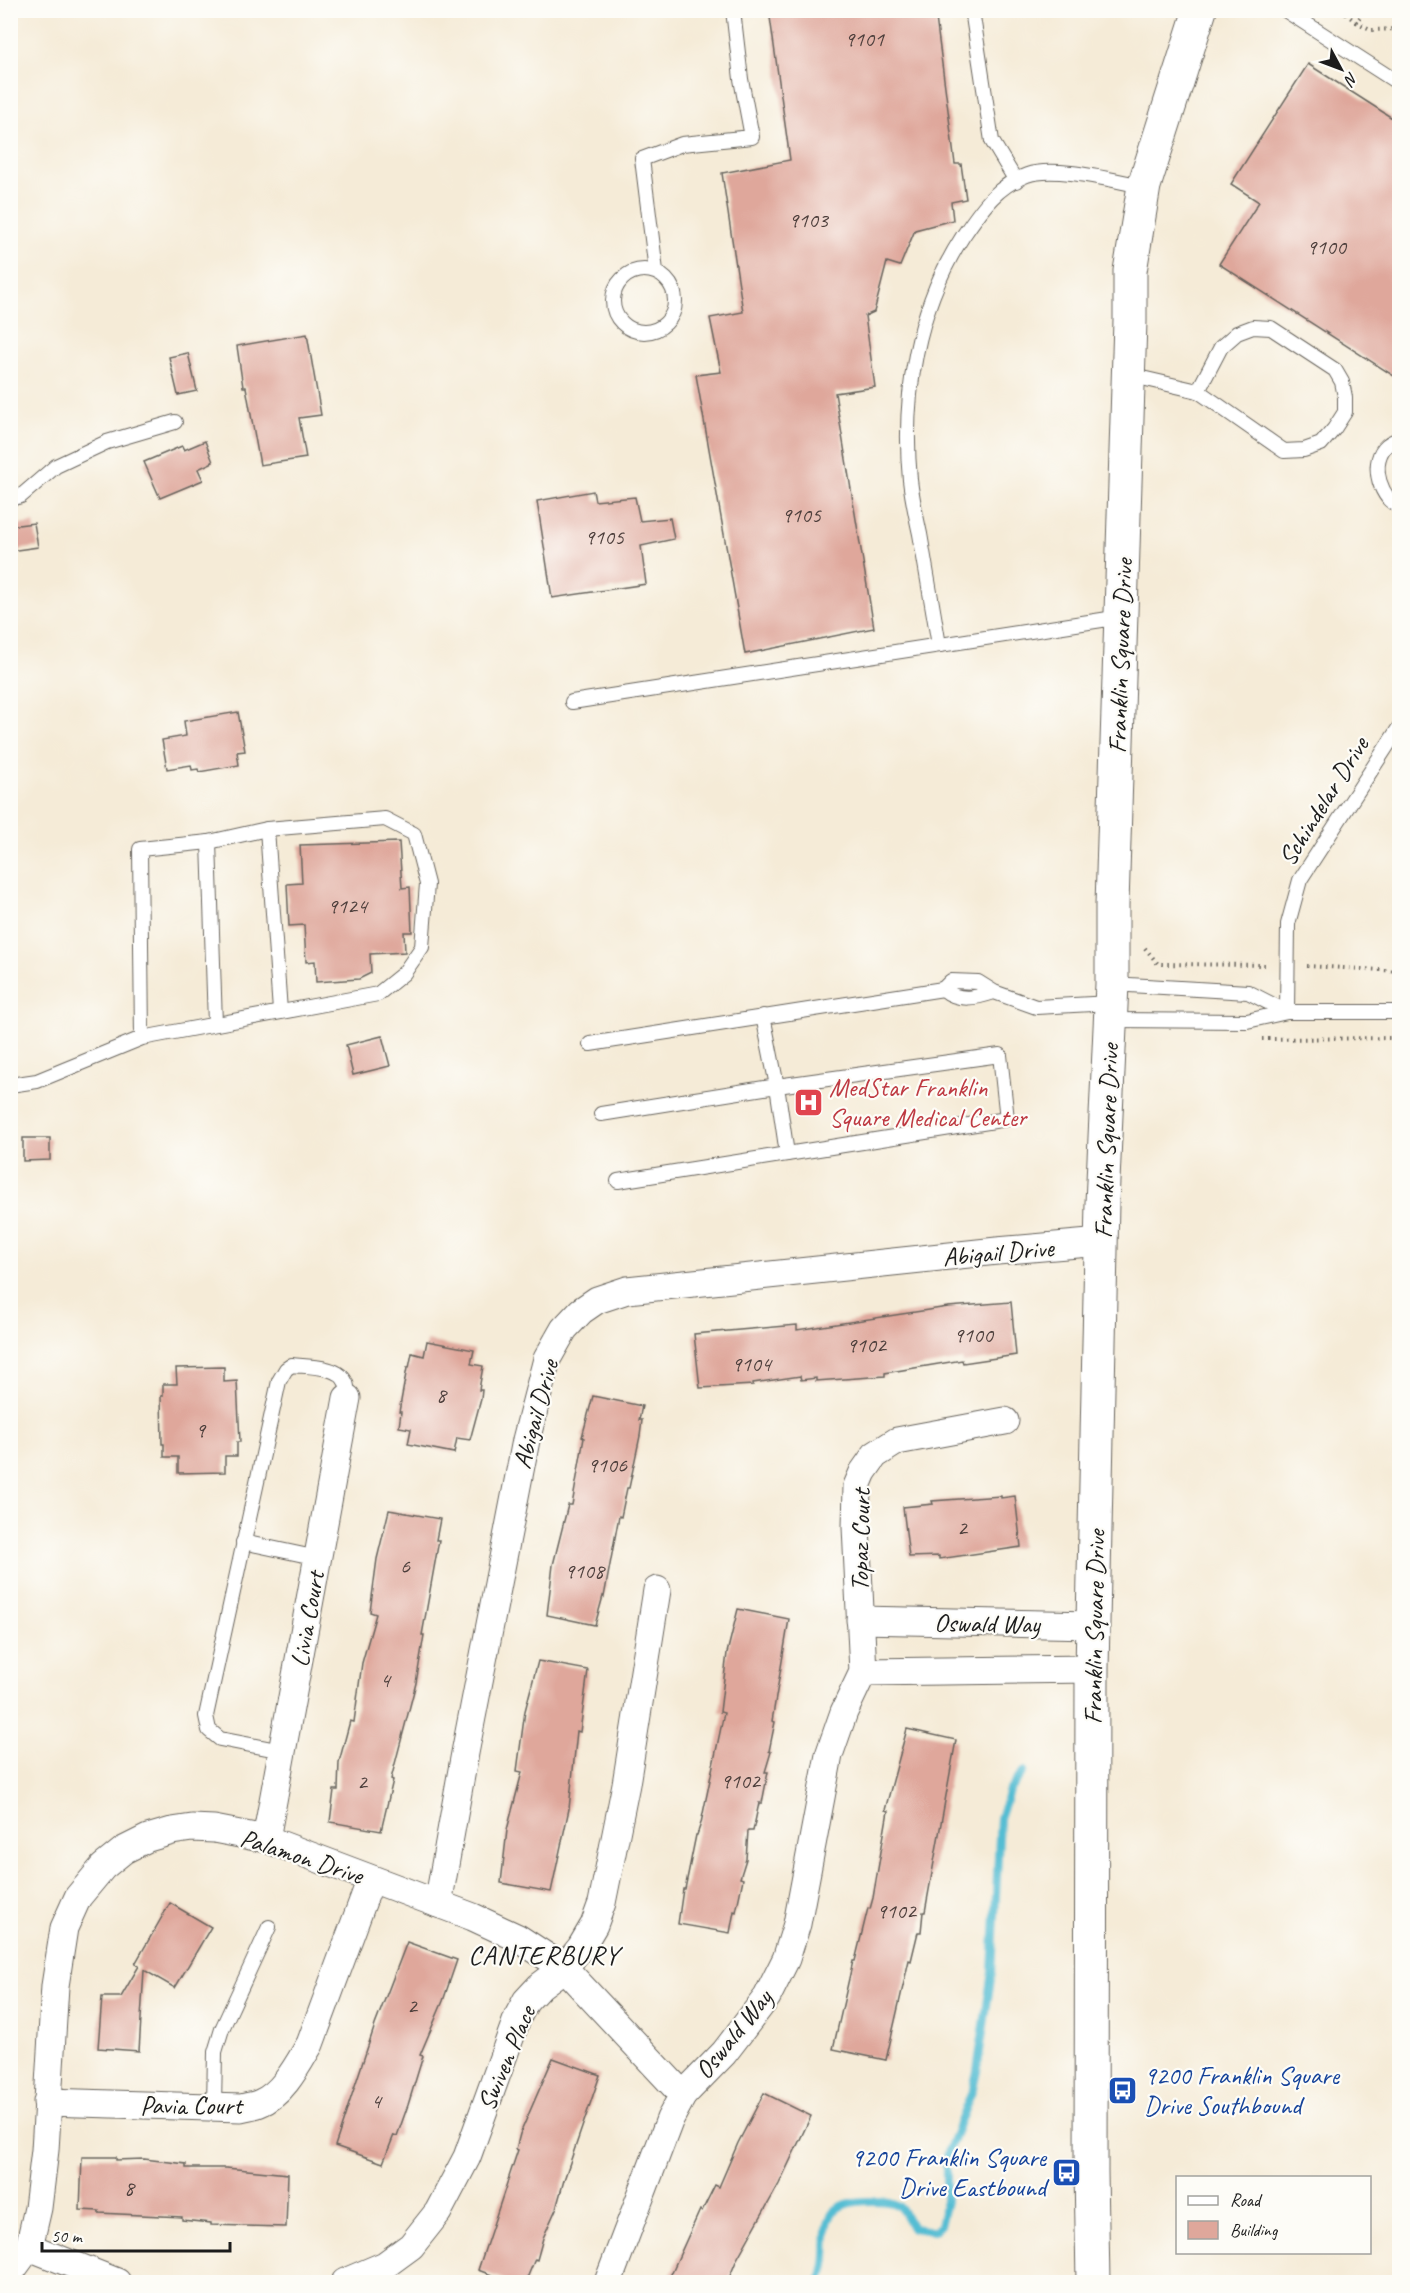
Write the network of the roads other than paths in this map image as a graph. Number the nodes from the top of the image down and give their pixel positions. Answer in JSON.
{"nodes":[{"id":1,"x":733,"y":10,"type":"edge"},
{"id":2,"x":972,"y":10,"type":"edge"},
{"id":3,"x":1200,"y":10,"type":"edge"},
{"id":4,"x":1285,"y":10,"type":"edge"},
{"id":5,"x":1303,"y":15,"type":"edge"},
{"id":6,"x":1400,"y":84,"type":"edge"},
{"id":7,"x":1016,"y":181,"type":"junction"},
{"id":8,"x":1144,"y":186,"type":"junction"},
{"id":9,"x":656,"y":271,"type":"junction"},
{"id":10,"x":1128,"y":375,"type":"junction"},
{"id":11,"x":1198,"y":391,"type":"junction"},
{"id":12,"x":175,"y":422,"type":"dead end"},
{"id":13,"x":1400,"y":438,"type":"edge"},
{"id":14,"x":10,"y":499,"type":"edge"},
{"id":15,"x":1400,"y":507,"type":"edge"},
{"id":16,"x":1121,"y":617,"type":"junction"},
{"id":17,"x":939,"y":645,"type":"junction"},
{"id":18,"x":572,"y":702,"type":"dead end"},
{"id":19,"x":1400,"y":726,"type":"edge"},
{"id":20,"x":267,"y":829,"type":"junction"},
{"id":21,"x":209,"y":842,"type":"junction"},
{"id":22,"x":1111,"y":1002,"type":"junction"},
{"id":23,"x":280,"y":1011,"type":"junction"},
{"id":24,"x":1287,"y":1012,"type":"junction"},
{"id":25,"x":1400,"y":1012,"type":"edge"},
{"id":26,"x":763,"y":1016,"type":"junction"},
{"id":27,"x":215,"y":1024,"type":"junction"},
{"id":28,"x":142,"y":1038,"type":"junction"},
{"id":29,"x":590,"y":1044,"type":"dead end"},
{"id":30,"x":10,"y":1085,"type":"edge"},
{"id":31,"x":777,"y":1086,"type":"junction"},
{"id":32,"x":602,"y":1114,"type":"dead end"},
{"id":33,"x":787,"y":1154,"type":"junction"},
{"id":34,"x":618,"y":1182,"type":"dead end"},
{"id":35,"x":1101,"y":1242,"type":"junction"},
{"id":36,"x":347,"y":1398,"type":"joint"},
{"id":37,"x":1005,"y":1421,"type":"dead end"},
{"id":38,"x":243,"y":1542,"type":"junction"},
{"id":39,"x":318,"y":1558,"type":"junction"},
{"id":40,"x":657,"y":1590,"type":"dead end"},
{"id":41,"x":860,"y":1620,"type":"junction"},
{"id":42,"x":1093,"y":1625,"type":"junction"},
{"id":43,"x":1092,"y":1669,"type":"junction"},
{"id":44,"x":863,"y":1672,"type":"junction"},
{"id":45,"x":282,"y":1751,"type":"junction"},
{"id":46,"x":266,"y":1839,"type":"junction"},
{"id":47,"x":372,"y":1879,"type":"junction"},
{"id":48,"x":438,"y":1904,"type":"junction"},
{"id":49,"x":269,"y":1927,"type":"dead end"},
{"id":50,"x":564,"y":1968,"type":"junction"},
{"id":51,"x":683,"y":2095,"type":"junction"},
{"id":52,"x":47,"y":2103,"type":"junction"},
{"id":53,"x":214,"y":2107,"type":"junction"},
{"id":54,"x":29,"y":2247,"type":"junction"},
{"id":55,"x":10,"y":2273,"type":"edge"},
{"id":56,"x":117,"y":2283,"type":"edge"},
{"id":57,"x":345,"y":2283,"type":"edge"},
{"id":58,"x":608,"y":2283,"type":"edge"},
{"id":59,"x":1094,"y":2283,"type":"edge"}],
"edges":[{"from":1,"to":9,"type":"lane"},
{"from":2,"to":7,"type":"lane"},
{"from":3,"to":8,"type":"street","name":"Franklin Square Drive"},
{"from":4,"to":5,"type":"lane"},
{"from":5,"to":6,"type":"lane"},
{"from":7,"to":8,"type":"lane"},
{"from":7,"to":17,"type":"lane"},
{"from":8,"to":10,"type":"street","name":"Franklin Square Drive"},
{"from":9,"to":9,"type":"lane"},
{"from":10,"to":11,"type":"lane"},
{"from":10,"to":16,"type":"street","name":"Franklin Square Drive"},
{"from":11,"to":11,"type":"lane"},
{"from":12,"to":14,"type":"lane"},
{"from":13,"to":15,"type":"lane"},
{"from":16,"to":17,"type":"lane"},
{"from":16,"to":22,"type":"street","name":"Franklin Square Drive"},
{"from":17,"to":18,"type":"lane"},
{"from":19,"to":24,"type":"lane","name":"Schindelar Drive"},
{"from":20,"to":21,"type":"lane"},
{"from":20,"to":23,"type":"lane"},
{"from":20,"to":23,"type":"lane"},
{"from":21,"to":27,"type":"lane"},
{"from":21,"to":28,"type":"lane"},
{"from":22,"to":24,"type":"lane"},
{"from":22,"to":24,"type":"lane"},
{"from":22,"to":26,"type":"lane"},
{"from":22,"to":35,"type":"street","name":"Franklin Square Drive"},
{"from":23,"to":27,"type":"lane"},
{"from":24,"to":25,"type":"lane"},
{"from":26,"to":29,"type":"lane"},
{"from":26,"to":31,"type":"lane"},
{"from":27,"to":28,"type":"lane"},
{"from":28,"to":30,"type":"lane"},
{"from":31,"to":32,"type":"lane"},
{"from":31,"to":33,"type":"lane"},
{"from":31,"to":33,"type":"lane"},
{"from":33,"to":34,"type":"lane"},
{"from":35,"to":42,"type":"street","name":"Franklin Square Drive"},
{"from":35,"to":48,"type":"street","name":"Abigail Drive"},
{"from":36,"to":38,"type":"lane"},
{"from":36,"to":39,"type":"street","name":"Livia Court"},
{"from":37,"to":41,"type":"street","name":"Topaz Court"},
{"from":38,"to":39,"type":"lane"},
{"from":38,"to":45,"type":"lane"},
{"from":39,"to":45,"type":"street","name":"Livia Court"},
{"from":40,"to":50,"type":"street","name":"Swiven Place"},
{"from":41,"to":42,"type":"street","name":"Oswald Way"},
{"from":41,"to":44,"type":"street","name":"Oswald Way"},
{"from":42,"to":43,"type":"street","name":"Franklin Square Drive"},
{"from":43,"to":44,"type":"street","name":"Oswald Way"},
{"from":43,"to":59,"type":"street","name":"Franklin Square Drive"},
{"from":44,"to":51,"type":"street","name":"Oswald Way"},
{"from":45,"to":46,"type":"street","name":"Livia Court"},
{"from":46,"to":47,"type":"street","name":"Palamon Drive"},
{"from":46,"to":52,"type":"street","name":"Palamon Drive"},
{"from":47,"to":48,"type":"street","name":"Palamon Drive"},
{"from":47,"to":53,"type":"street","name":"Pavia Court"},
{"from":48,"to":50,"type":"street","name":"Palamon Drive"},
{"from":49,"to":53,"type":"lane"},
{"from":50,"to":51,"type":"street","name":"Palamon Drive"},
{"from":50,"to":57,"type":"street","name":"Swiven Place"},
{"from":51,"to":58,"type":"street","name":"Oswald Way"},
{"from":52,"to":53,"type":"street","name":"Pavia Court"},
{"from":52,"to":54,"type":"street","name":"Palamon Drive"},
{"from":54,"to":55,"type":"street","name":"Palamon Drive"},
{"from":54,"to":56,"type":"street"}]}
